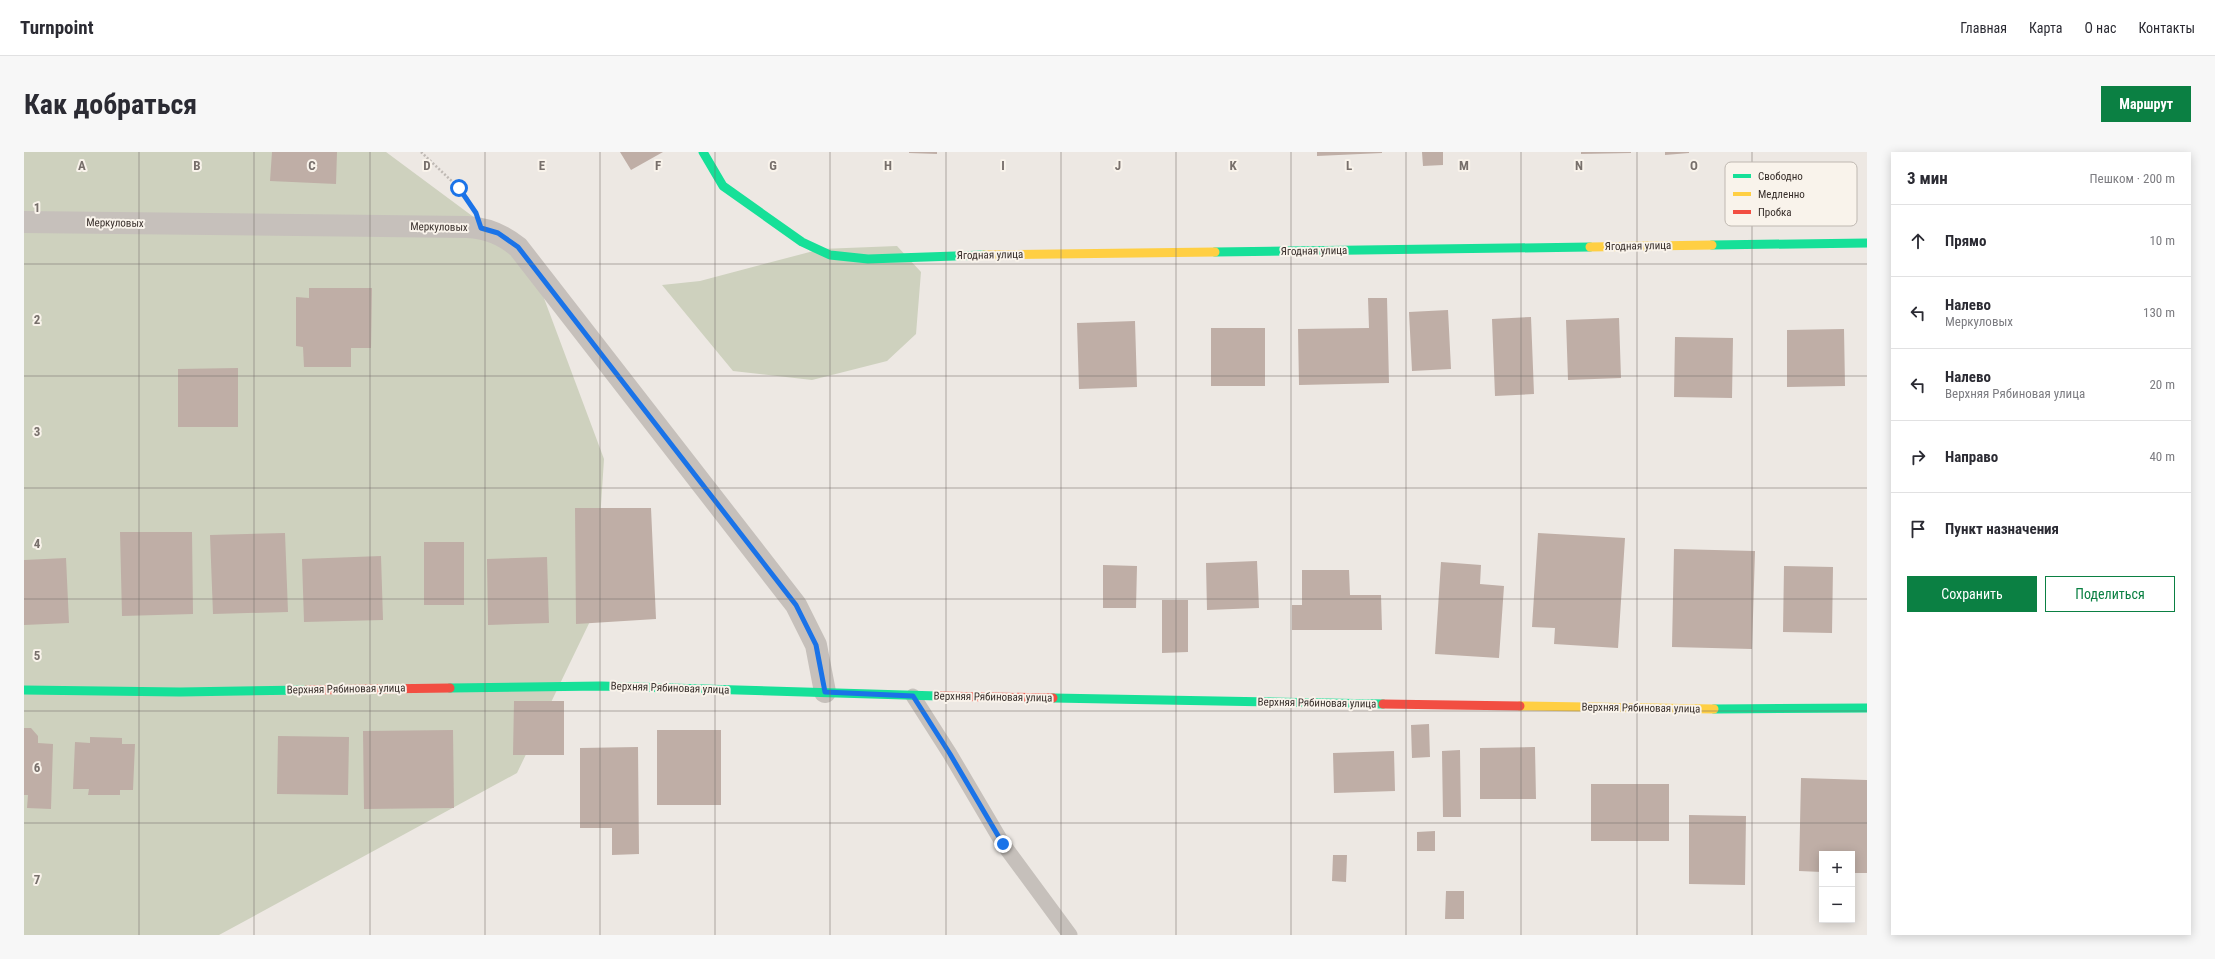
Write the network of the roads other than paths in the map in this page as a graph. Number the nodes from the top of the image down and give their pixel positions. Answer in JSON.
{"nodes":[{"id":1,"x":703,"y":152,"type":"edge"},
{"id":2,"x":24,"y":222,"type":"edge"},
{"id":3,"x":1867,"y":243,"type":"edge"},
{"id":4,"x":24,"y":690,"type":"edge"},
{"id":5,"x":825,"y":692,"type":"junction"},
{"id":6,"x":913,"y":696,"type":"junction"},
{"id":7,"x":1867,"y":708,"type":"edge"},
{"id":8,"x":1070,"y":935,"type":"edge"}],
"edges":[{"from":1,"to":3,"type":"street","name":"Ягодная улица"},
{"from":2,"to":5,"type":"street","name":"Меркуловых"},
{"from":4,"to":5,"type":"street","name":"Верхняя Рябиновая улица"},
{"from":5,"to":6,"type":"street","name":"Верхняя Рябиновая улица"},
{"from":6,"to":7,"type":"street","name":"Верхняя Рябиновая улица"},
{"from":6,"to":8,"type":"lane"}]}
